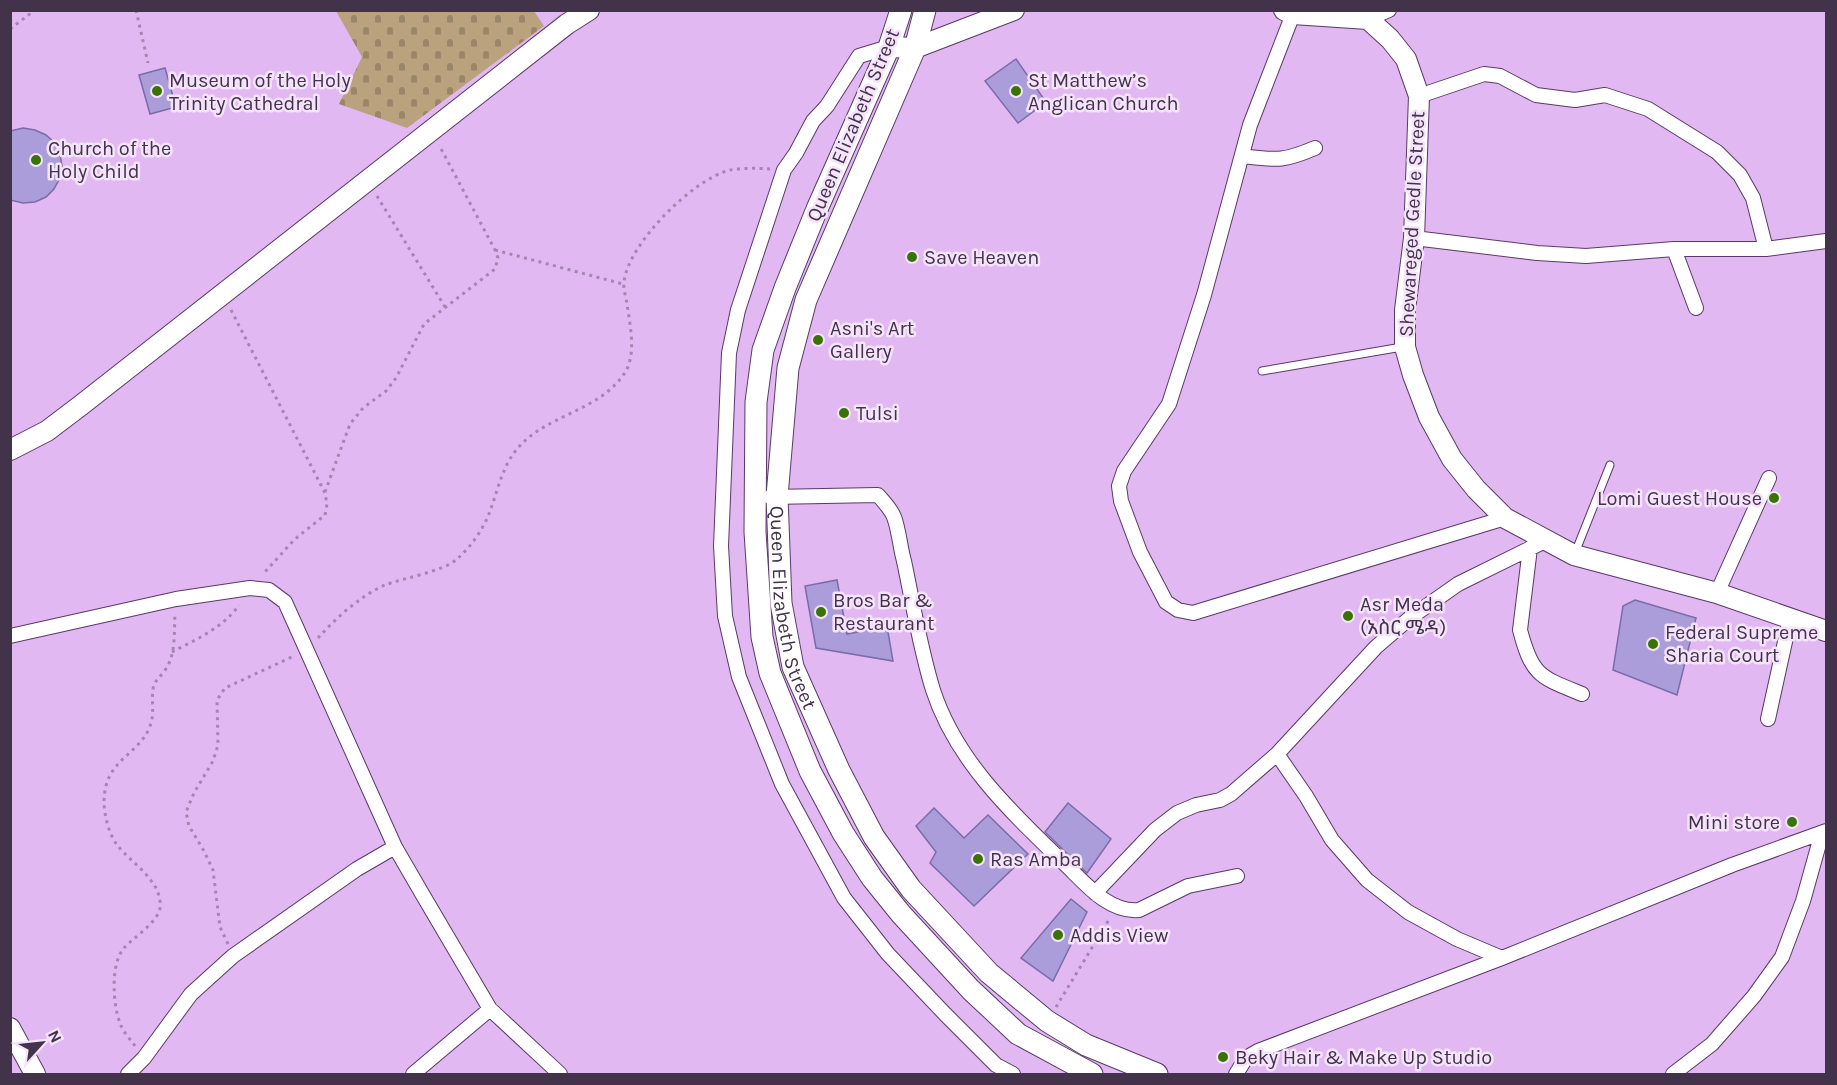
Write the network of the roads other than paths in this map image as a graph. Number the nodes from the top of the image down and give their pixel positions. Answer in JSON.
{"nodes":[{"id":1,"x":589,"y":10,"type":"edge"},
{"id":2,"x":901,"y":10,"type":"edge"},
{"id":3,"x":925,"y":10,"type":"edge"},
{"id":4,"x":1014,"y":10,"type":"edge"},
{"id":5,"x":1389,"y":10,"type":"edge"},
{"id":6,"x":1289,"y":12,"type":"edge"},
{"id":7,"x":1368,"y":19,"type":"junction"},
{"id":8,"x":889,"y":47,"type":"junction"},
{"id":9,"x":915,"y":48,"type":"junction"},
{"id":10,"x":1419,"y":96,"type":"junction"},
{"id":11,"x":1315,"y":148,"type":"dead end"},
{"id":12,"x":1242,"y":156,"type":"junction"},
{"id":13,"x":1414,"y":238,"type":"junction"},
{"id":14,"x":1827,"y":241,"type":"edge"},
{"id":15,"x":1674,"y":249,"type":"junction"},
{"id":16,"x":1766,"y":249,"type":"junction"},
{"id":17,"x":1696,"y":308,"type":"dead end"},
{"id":18,"x":1405,"y":347,"type":"junction"},
{"id":19,"x":1262,"y":371,"type":"dead end"},
{"id":20,"x":10,"y":450,"type":"edge"},
{"id":21,"x":1610,"y":465,"type":"dead end"},
{"id":22,"x":1769,"y":478,"type":"dead end"},
{"id":23,"x":777,"y":496,"type":"junction"},
{"id":24,"x":755,"y":498,"type":"junction"},
{"id":25,"x":1505,"y":518,"type":"junction"},
{"id":26,"x":1537,"y":544,"type":"junction"},
{"id":27,"x":1574,"y":555,"type":"junction"},
{"id":28,"x":1716,"y":593,"type":"junction"},
{"id":29,"x":1790,"y":619,"type":"junction"},
{"id":30,"x":1827,"y":631,"type":"edge"},
{"id":31,"x":10,"y":636,"type":"edge"},
{"id":32,"x":1582,"y":694,"type":"dead end"},
{"id":33,"x":1768,"y":719,"type":"dead end"},
{"id":34,"x":1277,"y":754,"type":"junction"},
{"id":35,"x":1824,"y":832,"type":"edge"},
{"id":36,"x":395,"y":847,"type":"junction"},
{"id":37,"x":1237,"y":876,"type":"dead end"},
{"id":38,"x":1095,"y":893,"type":"junction"},
{"id":39,"x":1502,"y":958,"type":"junction"},
{"id":40,"x":490,"y":1009,"type":"junction"},
{"id":41,"x":10,"y":1028,"type":"edge"},
{"id":42,"x":35,"y":1074,"type":"edge"},
{"id":43,"x":128,"y":1074,"type":"edge"},
{"id":44,"x":413,"y":1074,"type":"edge"},
{"id":45,"x":558,"y":1074,"type":"edge"},
{"id":46,"x":1013,"y":1074,"type":"edge"},
{"id":47,"x":1092,"y":1074,"type":"edge"},
{"id":48,"x":1157,"y":1074,"type":"edge"},
{"id":49,"x":1236,"y":1074,"type":"edge"},
{"id":50,"x":1673,"y":1074,"type":"edge"}],
"edges":[{"from":1,"to":20,"type":"street"},
{"from":2,"to":8,"type":"main road","name":"Queen Elizabeth Street"},
{"from":3,"to":9,"type":"main road","name":"Queen Elizabeth Street"},
{"from":4,"to":9,"type":"street"},
{"from":5,"to":7,"type":"street"},
{"from":6,"to":7,"type":"street"},
{"from":6,"to":12,"type":"street"},
{"from":7,"to":10,"type":"street","name":"Shewareged Gedle Street"},
{"from":8,"to":9,"type":"street"},
{"from":8,"to":24,"type":"main road","name":"Queen Elizabeth Street"},
{"from":8,"to":46,"type":"street"},
{"from":9,"to":23,"type":"main road","name":"Queen Elizabeth Street"},
{"from":10,"to":13,"type":"street","name":"Shewareged Gedle Street"},
{"from":10,"to":16,"type":"street"},
{"from":11,"to":12,"type":"street"},
{"from":12,"to":25,"type":"street"},
{"from":13,"to":15,"type":"street"},
{"from":13,"to":18,"type":"street","name":"Shewareged Gedle Street"},
{"from":14,"to":16,"type":"street"},
{"from":15,"to":16,"type":"street"},
{"from":15,"to":17,"type":"street"},
{"from":18,"to":19,"type":"lane"},
{"from":18,"to":25,"type":"street","name":"Shewareged Gedle Street"},
{"from":21,"to":27,"type":"lane"},
{"from":22,"to":28,"type":"street"},
{"from":23,"to":24,"type":"street"},
{"from":23,"to":38,"type":"street"},
{"from":23,"to":48,"type":"main road","name":"Queen Elizabeth Street"},
{"from":24,"to":47,"type":"main road","name":"Queen Elizabeth Street"},
{"from":25,"to":26,"type":"street","name":"Shewareged Gedle Street"},
{"from":26,"to":27,"type":"street","name":"Shewareged Gedle Street"},
{"from":26,"to":32,"type":"street"},
{"from":26,"to":34,"type":"street"},
{"from":27,"to":28,"type":"street","name":"Shewareged Gedle Street"},
{"from":28,"to":29,"type":"street","name":"Shewareged Gedle Street"},
{"from":29,"to":30,"type":"street","name":"Shewareged Gedle Street"},
{"from":29,"to":33,"type":"street"},
{"from":31,"to":36,"type":"street"},
{"from":34,"to":38,"type":"street"},
{"from":34,"to":39,"type":"street"},
{"from":35,"to":39,"type":"street"},
{"from":35,"to":50,"type":"street"},
{"from":36,"to":40,"type":"street"},
{"from":36,"to":43,"type":"street"},
{"from":37,"to":38,"type":"street"},
{"from":39,"to":49,"type":"street"},
{"from":40,"to":44,"type":"street"},
{"from":40,"to":45,"type":"street"},
{"from":41,"to":42,"type":"street"}]}
